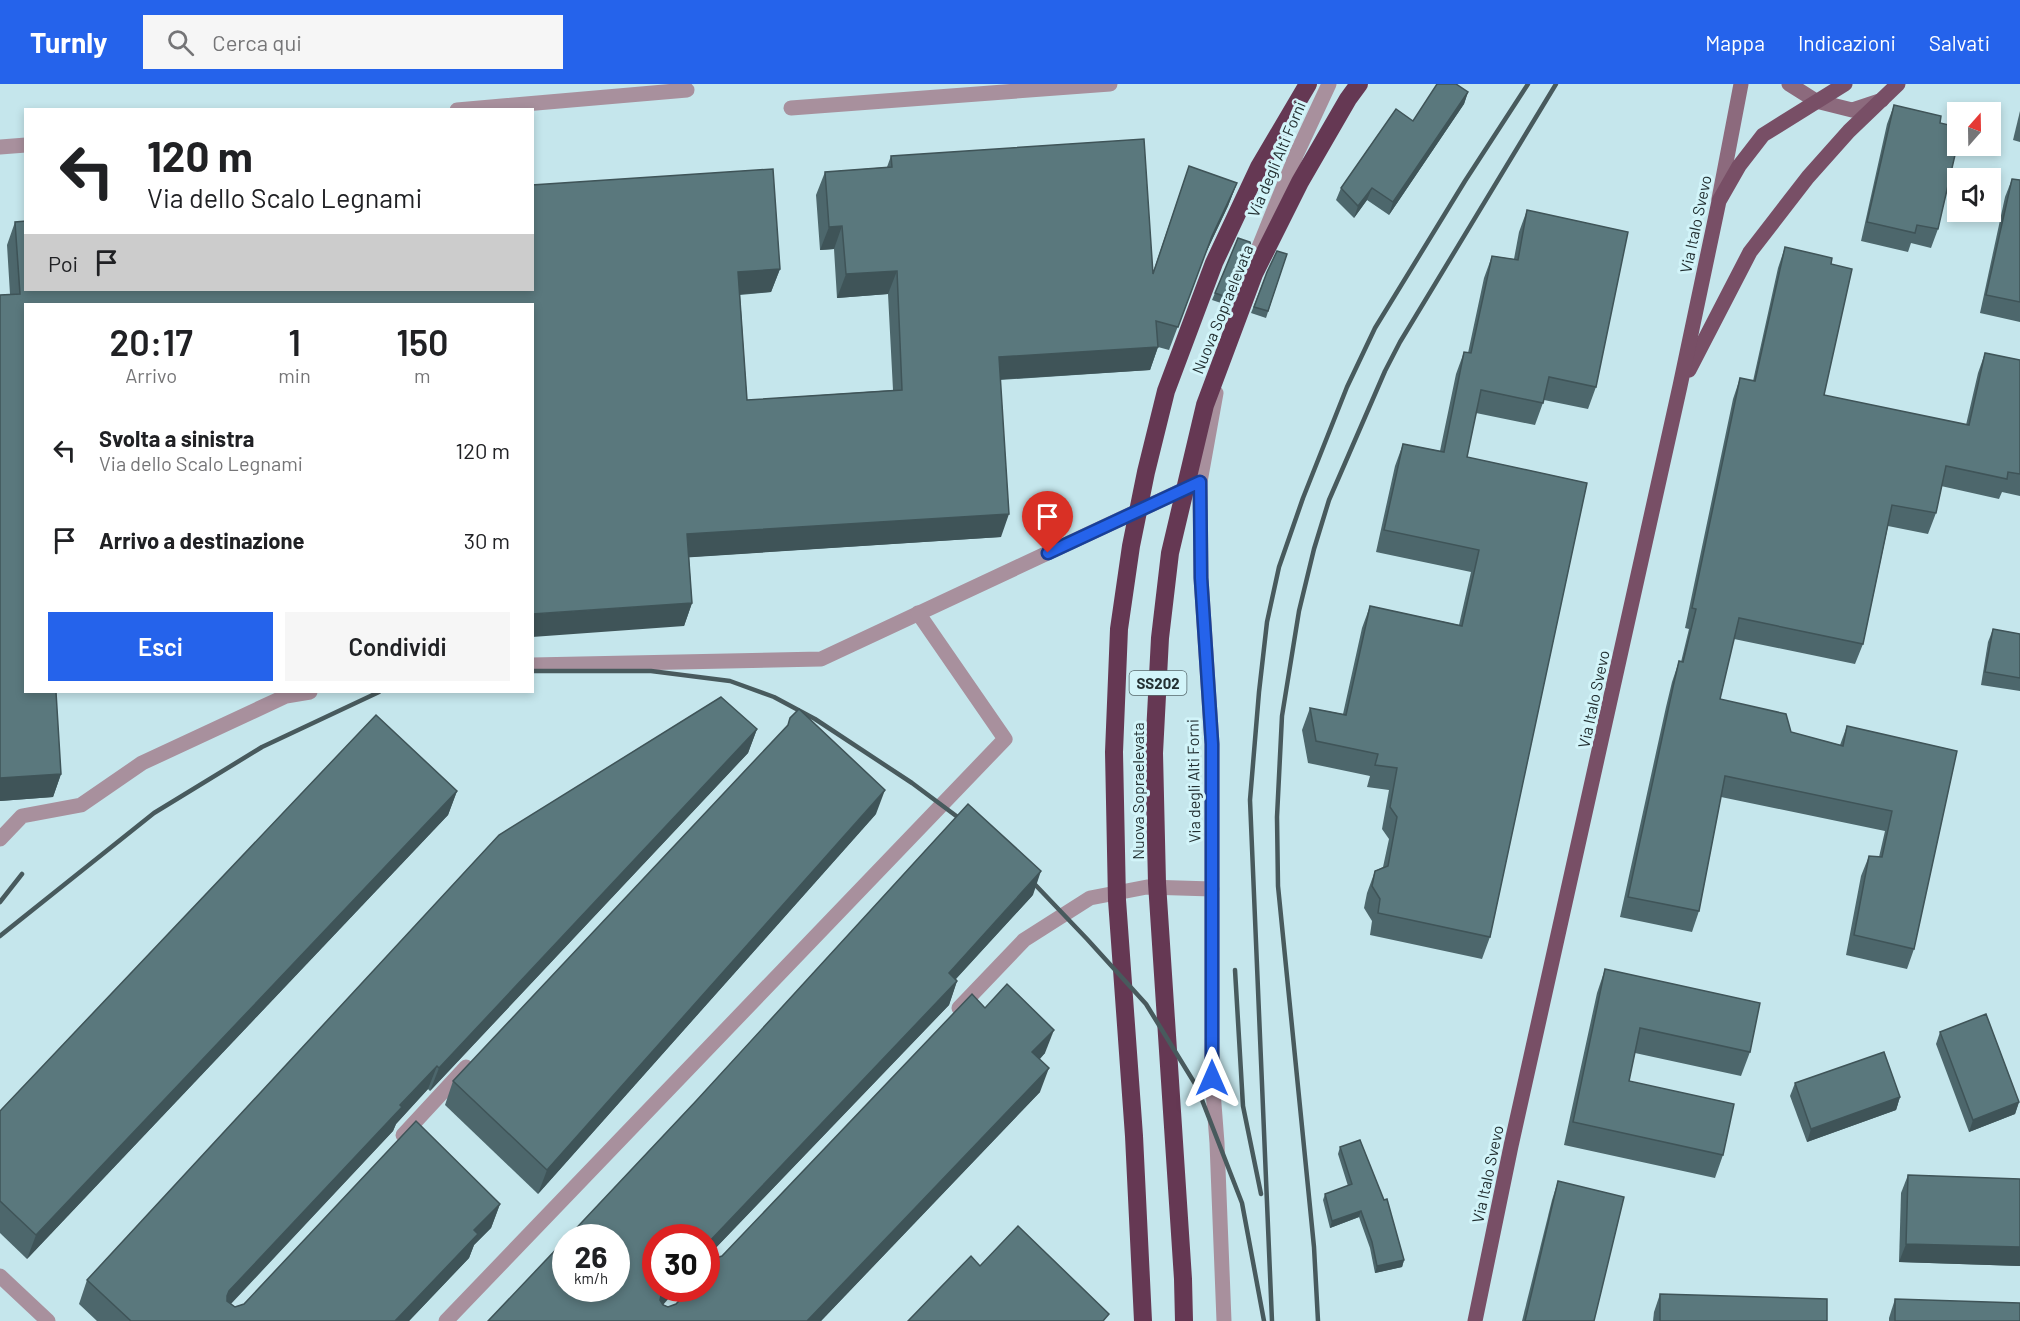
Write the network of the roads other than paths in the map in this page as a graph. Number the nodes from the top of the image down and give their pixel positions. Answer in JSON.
{"nodes":[{"id":1,"x":1110,"y":84,"type":"edge"},
{"id":2,"x":1308,"y":84,"type":"edge"},
{"id":3,"x":1329,"y":84,"type":"edge"},
{"id":4,"x":1359,"y":84,"type":"edge"},
{"id":5,"x":1741,"y":84,"type":"edge"},
{"id":6,"x":1789,"y":84,"type":"edge"},
{"id":7,"x":1845,"y":84,"type":"edge"},
{"id":8,"x":1898,"y":84,"type":"edge"},
{"id":9,"x":1094,"y":85,"type":"edge"},
{"id":10,"x":687,"y":90,"type":"dead end"},
{"id":11,"x":1882,"y":100,"type":"junction"},
{"id":12,"x":1816,"y":101,"type":"junction"},
{"id":13,"x":480,"y":108,"type":"edge"},
{"id":14,"x":791,"y":108,"type":"dead end"},
{"id":15,"x":24,"y":145,"type":"edge"},
{"id":16,"x":0,"y":147,"type":"edge"},
{"id":17,"x":1719,"y":201,"type":"junction"},
{"id":18,"x":1680,"y":386,"type":"junction"},
{"id":19,"x":1200,"y":482,"type":"junction"},
{"id":20,"x":918,"y":613,"type":"junction"},
{"id":21,"x":534,"y":665,"type":"edge"},
{"id":22,"x":304,"y":693,"type":"edge"},
{"id":23,"x":0,"y":839,"type":"edge"},
{"id":24,"x":1212,"y":889,"type":"junction"},
{"id":25,"x":950,"y":1017,"type":"edge"},
{"id":26,"x":480,"y":1053,"type":"edge"},
{"id":27,"x":391,"y":1148,"type":"edge"},
{"id":28,"x":0,"y":1276,"type":"edge"},
{"id":29,"x":48,"y":1321,"type":"edge"},
{"id":30,"x":446,"y":1321,"type":"edge"},
{"id":31,"x":1143,"y":1321,"type":"edge"},
{"id":32,"x":1184,"y":1321,"type":"edge"},
{"id":33,"x":1224,"y":1321,"type":"edge"},
{"id":34,"x":1475,"y":1321,"type":"edge"}],
"edges":[{"from":1,"to":9,"type":"street"},
{"from":2,"to":31,"type":"highway","name":"Nuova Sopraelevata","number":"SS202"},
{"from":3,"to":19,"type":"street","name":"Via degli Alti Forni"},
{"from":4,"to":32,"type":"highway","name":"Nuova Sopraelevata","number":"SS202"},
{"from":5,"to":17,"type":"main road","name":"Via Italo Svevo"},
{"from":6,"to":12,"type":"main road"},
{"from":7,"to":12,"type":"main road"},
{"from":8,"to":11,"type":"main road"},
{"from":9,"to":14,"type":"street"},
{"from":10,"to":13,"type":"street"},
{"from":11,"to":12,"type":"main road"},
{"from":11,"to":18,"type":"main road"},
{"from":12,"to":17,"type":"main road"},
{"from":15,"to":16,"type":"street"},
{"from":17,"to":18,"type":"main road","name":"Via Italo Svevo"},
{"from":18,"to":34,"type":"main road","name":"Via Italo Svevo"},
{"from":19,"to":20,"type":"street"},
{"from":19,"to":24,"type":"street","name":"Via degli Alti Forni"},
{"from":20,"to":21,"type":"street"},
{"from":20,"to":30,"type":"street"},
{"from":22,"to":23,"type":"street"},
{"from":24,"to":25,"type":"street"},
{"from":24,"to":33,"type":"street","name":"Via degli Alti Forni"},
{"from":26,"to":27,"type":"street"},
{"from":28,"to":29,"type":"street"}]}
